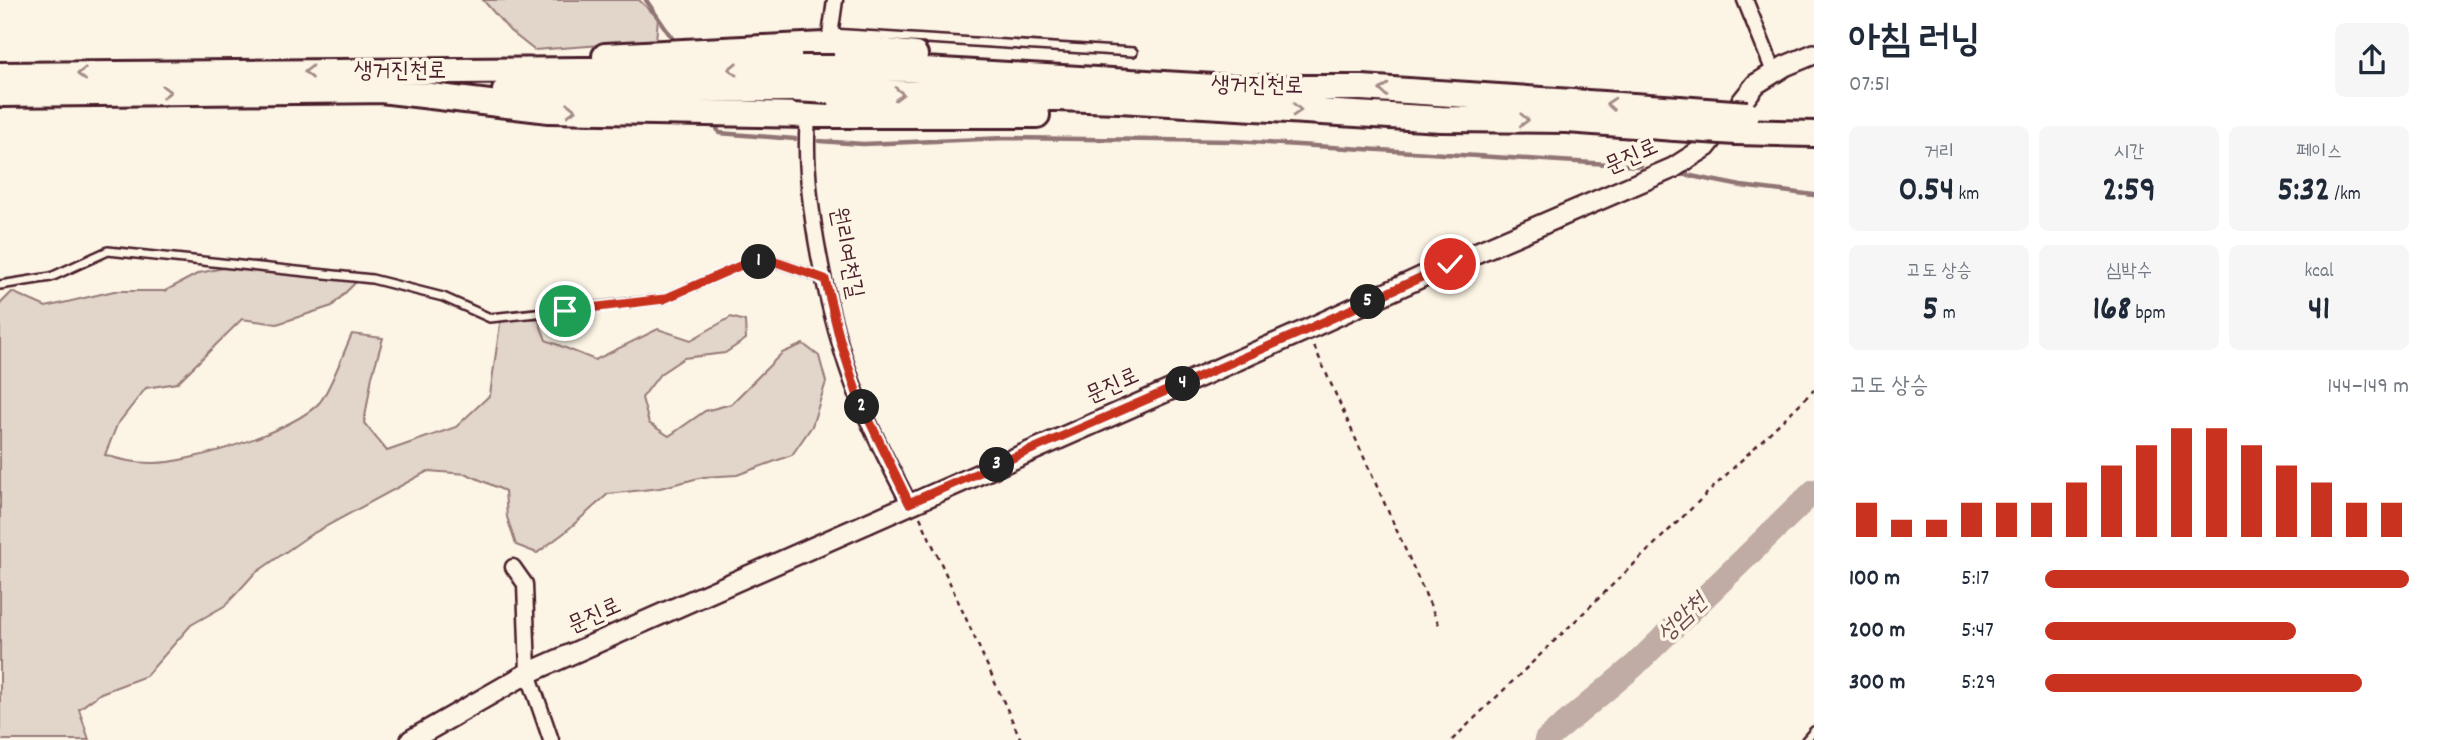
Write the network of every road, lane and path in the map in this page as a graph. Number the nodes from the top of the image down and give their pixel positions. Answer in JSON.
{"nodes":[{"id":1,"x":835,"y":0,"type":"edge"},
{"id":2,"x":1745,"y":0,"type":"edge"},
{"id":3,"x":1133,"y":52,"type":"dead end"},
{"id":4,"x":1814,"y":54,"type":"edge"},
{"id":5,"x":832,"y":60,"type":"junction"},
{"id":6,"x":449,"y":72,"type":"junction"},
{"id":7,"x":1774,"y":72,"type":"junction"},
{"id":8,"x":0,"y":75,"type":"edge"},
{"id":9,"x":798,"y":79,"type":"junction"},
{"id":10,"x":381,"y":90,"type":"junction"},
{"id":11,"x":0,"y":94,"type":"edge"},
{"id":12,"x":1191,"y":105,"type":"junction"},
{"id":13,"x":808,"y":115,"type":"junction"},
{"id":14,"x":1677,"y":118,"type":"junction"},
{"id":15,"x":1814,"y":119,"type":"edge"},
{"id":16,"x":1741,"y":123,"type":"junction"},
{"id":17,"x":1814,"y":134,"type":"edge"},
{"id":18,"x":825,"y":279,"type":"junction"},
{"id":19,"x":0,"y":285,"type":"edge"},
{"id":20,"x":1306,"y":330,"type":"junction"},
{"id":21,"x":1814,"y":390,"type":"edge"},
{"id":22,"x":909,"y":503,"type":"junction"},
{"id":23,"x":513,"y":567,"type":"dead end"},
{"id":24,"x":1440,"y":627,"type":"dead end"},
{"id":25,"x":528,"y":673,"type":"junction"},
{"id":26,"x":1814,"y":731,"type":"edge"},
{"id":27,"x":411,"y":740,"type":"edge"},
{"id":28,"x":551,"y":740,"type":"edge"},
{"id":29,"x":1021,"y":740,"type":"edge"},
{"id":30,"x":1452,"y":740,"type":"edge"},
{"id":31,"x":1806,"y":740,"type":"edge"}],
"edges":[{"from":1,"to":5,"type":"street","name":"원리여천길"},
{"from":2,"to":7,"type":"street"},
{"from":3,"to":5,"type":"lane"},
{"from":4,"to":7,"type":"street","name":"문진로"},
{"from":5,"to":6,"type":"highway"},
{"from":5,"to":9,"type":"highway","bridge":true},
{"from":5,"to":12,"type":"highway","name":"생거진천로","one_way":true},
{"from":5,"to":13,"type":"street","name":"원리여천길"},
{"from":14,"to":5,"type":"highway","name":"생거진천로","one_way":true},
{"from":6,"to":8,"type":"highway","name":"생거진천로","one_way":true},
{"from":9,"to":6,"type":"highway","name":"생거진천로","one_way":true},
{"from":7,"to":20,"type":"street","name":"문진로"},
{"from":9,"to":10,"type":"highway","name":"생거진천로"},
{"from":11,"to":10,"type":"highway","name":"생거진천로","one_way":true},
{"from":10,"to":13,"type":"highway","one_way":true},
{"from":12,"to":13,"type":"highway"},
{"from":12,"to":14,"type":"highway","name":"생거진천로","one_way":true},
{"from":13,"to":18,"type":"street","name":"원리여천길"},
{"from":14,"to":16,"type":"highway","bridge":true},
{"from":15,"to":16,"type":"highway"},
{"from":16,"to":17,"type":"highway"},
{"from":18,"to":19,"type":"lane"},
{"from":18,"to":22,"type":"street","name":"원리여천길"},
{"from":20,"to":22,"type":"street","name":"문진로"},
{"from":20,"to":24,"type":"path"},
{"from":21,"to":30,"type":"path"},
{"from":22,"to":25,"type":"street","name":"문진로"},
{"from":22,"to":29,"type":"path"},
{"from":23,"to":25,"type":"street"},
{"from":25,"to":27,"type":"street","name":"문진로"},
{"from":25,"to":28,"type":"street"},
{"from":26,"to":31,"type":"lane"}]}
